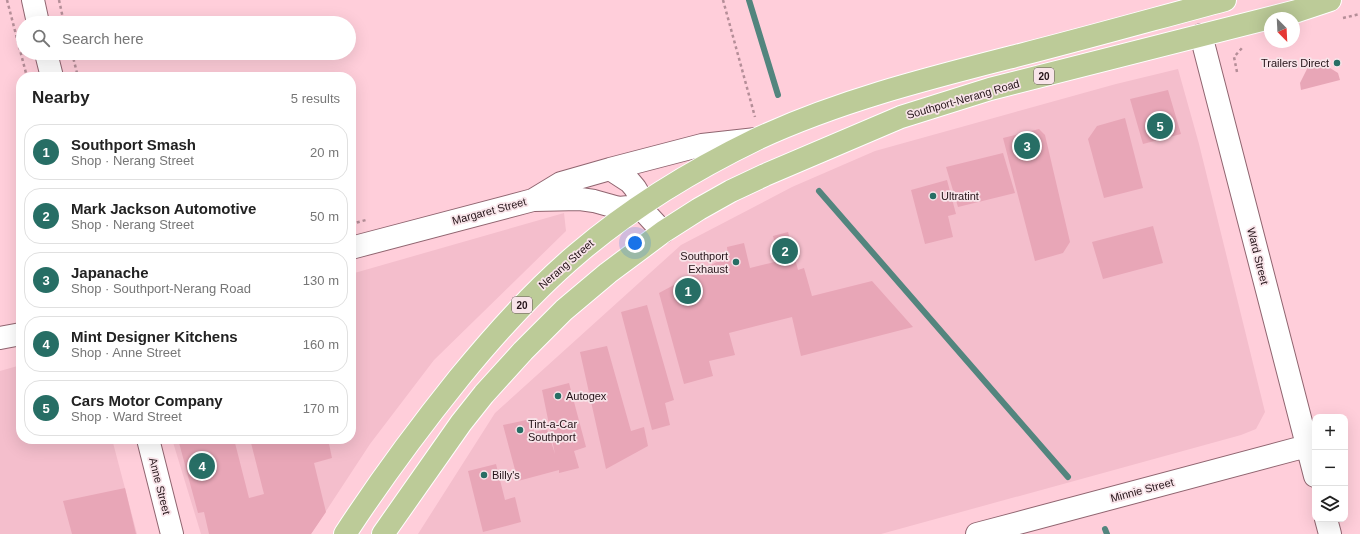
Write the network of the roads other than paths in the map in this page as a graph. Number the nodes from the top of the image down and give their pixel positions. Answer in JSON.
{"nodes":[{"id":1,"x":33,"y":0,"type":"edge"},
{"id":2,"x":1225,"y":0,"type":"edge"},
{"id":3,"x":1330,"y":0,"type":"edge"},
{"id":4,"x":1194,"y":4,"type":"edge"},
{"id":5,"x":36,"y":16,"type":"edge"},
{"id":6,"x":1202,"y":35,"type":"junction"},
{"id":7,"x":48,"y":60,"type":"edge"},
{"id":8,"x":51,"y":72,"type":"edge"},
{"id":9,"x":760,"y":138,"type":"junction"},
{"id":10,"x":610,"y":169,"type":"junction"},
{"id":11,"x":533,"y":200,"type":"junction"},
{"id":12,"x":639,"y":206,"type":"junction"},
{"id":13,"x":663,"y":232,"type":"junction"},
{"id":14,"x":356,"y":247,"type":"edge"},
{"id":15,"x":149,"y":444,"type":"edge"},
{"id":16,"x":1307,"y":446,"type":"junction"},
{"id":17,"x":1312,"y":465,"type":"edge"},
{"id":18,"x":1327,"y":522,"type":"edge"},
{"id":19,"x":172,"y":534,"type":"edge"},
{"id":20,"x":345,"y":534,"type":"edge"},
{"id":21,"x":383,"y":534,"type":"edge"},
{"id":22,"x":977,"y":534,"type":"edge"},
{"id":23,"x":1330,"y":534,"type":"edge"}],
"edges":[{"from":1,"to":5,"type":"street"},
{"from":2,"to":4,"type":"main road","number":"20"},
{"from":3,"to":6,"type":"main road","name":"Southport-Nerang Road","number":"20"},
{"from":4,"to":9,"type":"main road","number":"20"},
{"from":6,"to":13,"type":"main road","name":"Southport-Nerang Road","number":"20"},
{"from":6,"to":16,"type":"street","name":"Ward Street"},
{"from":7,"to":8,"type":"street"},
{"from":9,"to":10,"type":"street","name":"Margaret Street"},
{"from":9,"to":12,"type":"main road","name":"Nerang Street","number":"20"},
{"from":10,"to":11,"type":"street","name":"Margaret Street"},
{"from":10,"to":12,"type":"street"},
{"from":11,"to":12,"type":"street"},
{"from":11,"to":14,"type":"street","name":"Margaret Street"},
{"from":12,"to":13,"type":"street"},
{"from":12,"to":20,"type":"main road","name":"Nerang Street","number":"20"},
{"from":13,"to":21,"type":"main road","number":"20"},
{"from":15,"to":19,"type":"street","name":"Anne Street"},
{"from":16,"to":17,"type":"street","name":"Ward Street"},
{"from":16,"to":22,"type":"street","name":"Minnie Street"},
{"from":18,"to":23,"type":"street"}]}
